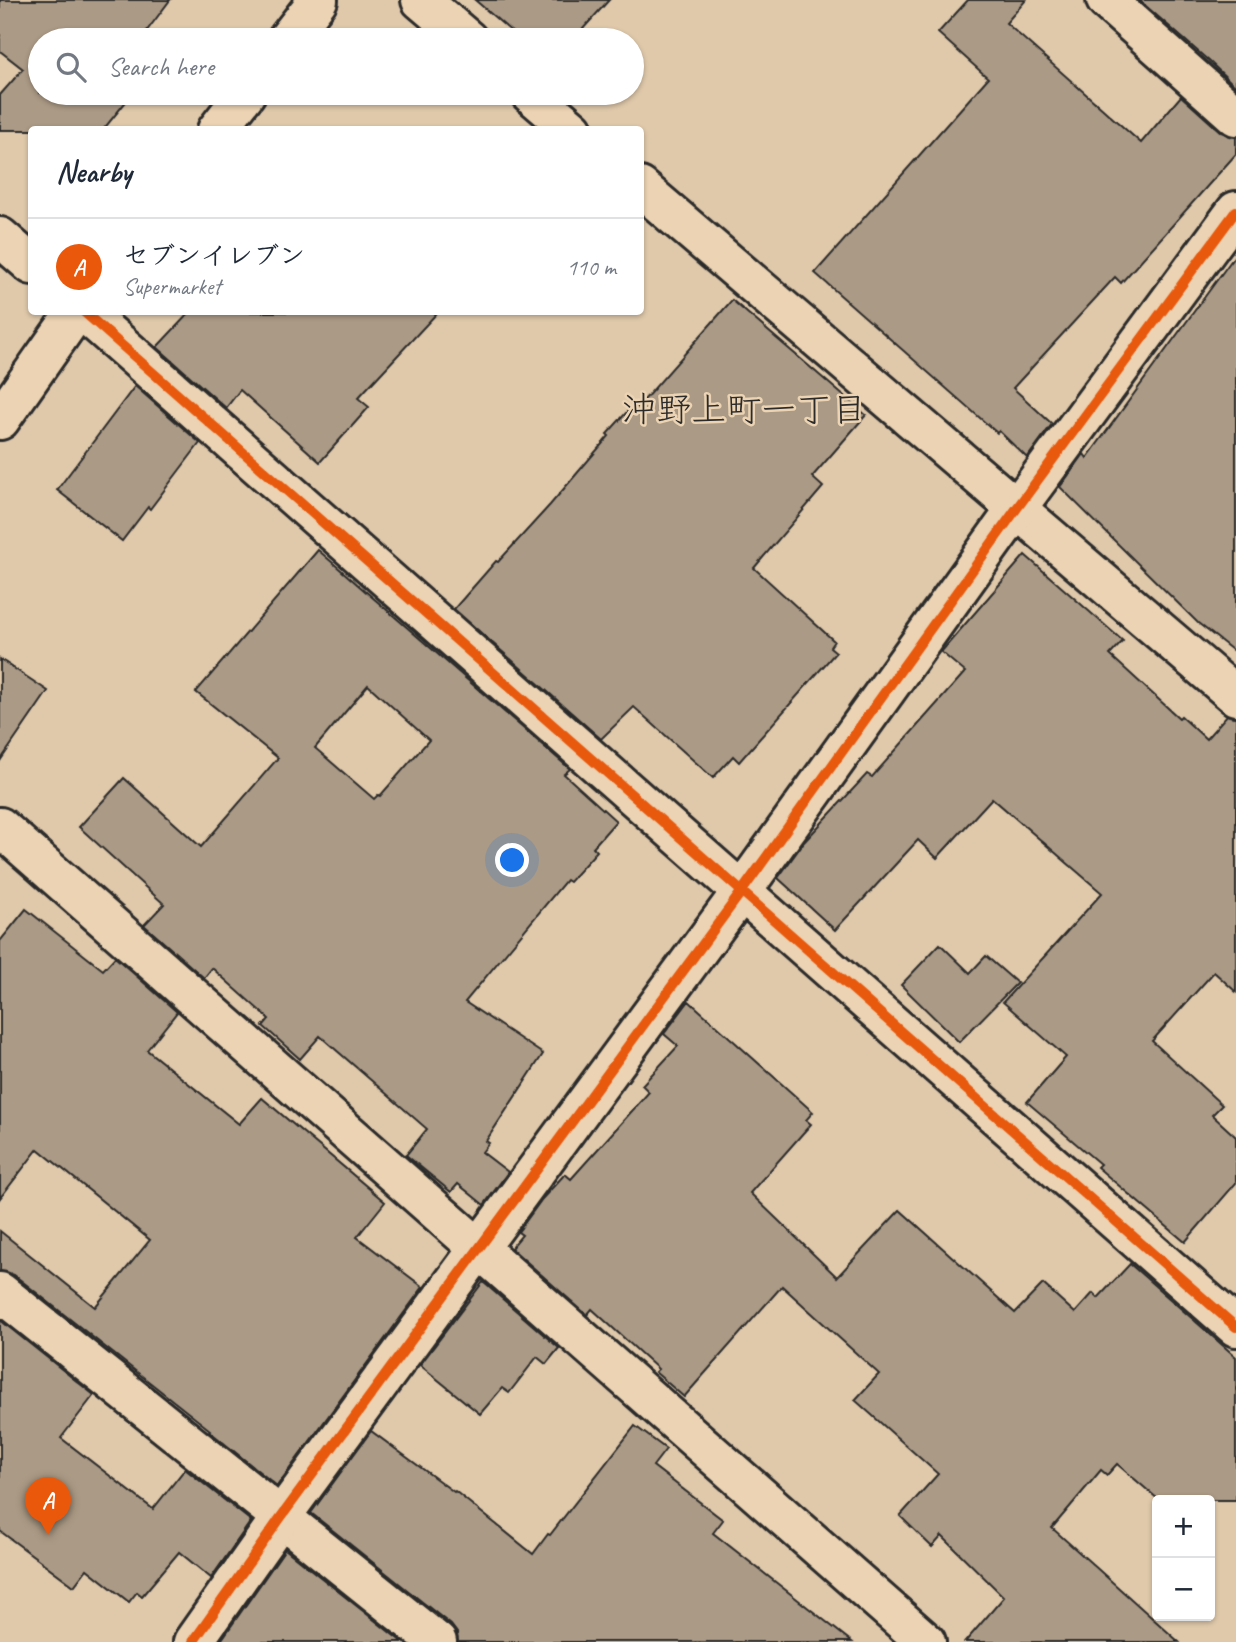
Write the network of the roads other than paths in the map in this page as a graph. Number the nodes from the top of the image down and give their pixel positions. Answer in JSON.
{"nodes":[{"id":1,"x":318,"y":0,"type":"edge"},
{"id":2,"x":421,"y":0,"type":"edge"},
{"id":3,"x":1106,"y":0,"type":"edge"},
{"id":4,"x":296,"y":28,"type":"edge"},
{"id":5,"x":454,"y":28,"type":"edge"},
{"id":6,"x":237,"y":105,"type":"edge"},
{"id":7,"x":544,"y":105,"type":"edge"},
{"id":8,"x":1236,"y":116,"type":"edge"},
{"id":9,"x":220,"y":126,"type":"edge"},
{"id":10,"x":568,"y":126,"type":"edge"},
{"id":11,"x":644,"y":190,"type":"edge"},
{"id":12,"x":1236,"y":211,"type":"edge"},
{"id":13,"x":0,"y":237,"type":"edge"},
{"id":14,"x":28,"y":262,"type":"edge"},
{"id":15,"x":74,"y":315,"type":"edge"},
{"id":16,"x":87,"y":315,"type":"edge"},
{"id":17,"x":0,"y":420,"type":"edge"},
{"id":18,"x":1017,"y":508,"type":"junction"},
{"id":19,"x":1236,"y":696,"type":"edge"},
{"id":20,"x":0,"y":827,"type":"edge"},
{"id":21,"x":742,"y":891,"type":"junction"},
{"id":22,"x":477,"y":1248,"type":"junction"},
{"id":23,"x":0,"y":1292,"type":"edge"},
{"id":24,"x":1236,"y":1327,"type":"edge"},
{"id":25,"x":281,"y":1517,"type":"junction"},
{"id":26,"x":193,"y":1642,"type":"edge"},
{"id":27,"x":437,"y":1642,"type":"edge"},
{"id":28,"x":926,"y":1642,"type":"edge"}],
"edges":[{"from":1,"to":4,"type":"street"},
{"from":2,"to":5,"type":"street"},
{"from":3,"to":8,"type":"street"},
{"from":6,"to":9,"type":"street"},
{"from":7,"to":10,"type":"street"},
{"from":11,"to":18,"type":"street"},
{"from":12,"to":18,"type":"street"},
{"from":13,"to":14,"type":"street"},
{"from":15,"to":17,"type":"street"},
{"from":16,"to":21,"type":"street"},
{"from":18,"to":19,"type":"street"},
{"from":18,"to":21,"type":"street"},
{"from":20,"to":22,"type":"street"},
{"from":21,"to":22,"type":"street"},
{"from":21,"to":24,"type":"street"},
{"from":22,"to":25,"type":"street"},
{"from":22,"to":28,"type":"street"},
{"from":23,"to":25,"type":"street"},
{"from":25,"to":26,"type":"street"},
{"from":25,"to":27,"type":"street"}]}
